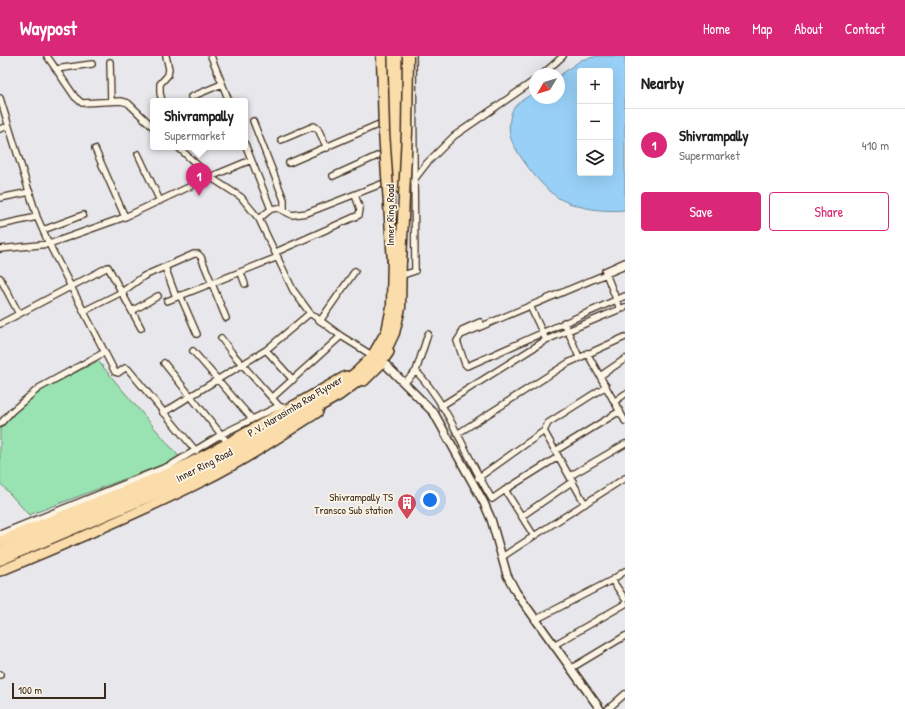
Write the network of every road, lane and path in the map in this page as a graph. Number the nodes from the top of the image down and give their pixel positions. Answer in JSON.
{"nodes":[{"id":1,"x":47,"y":56,"type":"edge"},
{"id":2,"x":166,"y":56,"type":"edge"},
{"id":3,"x":211,"y":56,"type":"edge"},
{"id":4,"x":382,"y":56,"type":"edge"},
{"id":5,"x":390,"y":56,"type":"edge"},
{"id":6,"x":400,"y":56,"type":"edge"},
{"id":7,"x":408,"y":56,"type":"edge"},
{"id":8,"x":413,"y":56,"type":"edge"},
{"id":9,"x":563,"y":56,"type":"edge"},
{"id":10,"x":110,"y":62,"type":"dead end"},
{"id":11,"x":92,"y":64,"type":"dead end"},
{"id":12,"x":550,"y":68,"type":"edge"},
{"id":13,"x":56,"y":69,"type":"junction"},
{"id":14,"x":222,"y":84,"type":"junction"},
{"id":15,"x":529,"y":84,"type":"edge"},
{"id":16,"x":191,"y":97,"type":"dead end"},
{"id":17,"x":0,"y":98,"type":"edge"},
{"id":18,"x":161,"y":98,"type":"edge"},
{"id":19,"x":228,"y":98,"type":"edge"},
{"id":20,"x":111,"y":102,"type":"junction"},
{"id":21,"x":253,"y":120,"type":"dead end"},
{"id":22,"x":390,"y":120,"type":"junction"},
{"id":23,"x":150,"y":124,"type":"edge"},
{"id":24,"x":8,"y":126,"type":"junction"},
{"id":25,"x":0,"y":129,"type":"edge"},
{"id":26,"x":281,"y":140,"type":"dead end"},
{"id":27,"x":327,"y":148,"type":"junction"},
{"id":28,"x":95,"y":150,"type":"dead end"},
{"id":29,"x":181,"y":150,"type":"edge"},
{"id":30,"x":248,"y":150,"type":"edge"},
{"id":31,"x":390,"y":150,"type":"junction"},
{"id":32,"x":138,"y":154,"type":"dead end"},
{"id":33,"x":252,"y":160,"type":"junction"},
{"id":34,"x":289,"y":163,"type":"dead end"},
{"id":35,"x":333,"y":176,"type":"dead end"},
{"id":36,"x":210,"y":177,"type":"junction"},
{"id":37,"x":413,"y":180,"type":"junction"},
{"id":38,"x":391,"y":181,"type":"junction"},
{"id":39,"x":30,"y":192,"type":"junction"},
{"id":40,"x":355,"y":194,"type":"junction"},
{"id":41,"x":0,"y":198,"type":"edge"},
{"id":42,"x":160,"y":201,"type":"junction"},
{"id":43,"x":271,"y":209,"type":"junction"},
{"id":44,"x":284,"y":211,"type":"junction"},
{"id":45,"x":83,"y":215,"type":"dead end"},
{"id":46,"x":37,"y":217,"type":"junction"},
{"id":47,"x":125,"y":217,"type":"junction"},
{"id":48,"x":259,"y":219,"type":"junction"},
{"id":49,"x":0,"y":225,"type":"edge"},
{"id":50,"x":43,"y":230,"type":"junction"},
{"id":51,"x":49,"y":244,"type":"junction"},
{"id":52,"x":0,"y":249,"type":"edge"},
{"id":53,"x":277,"y":255,"type":"junction"},
{"id":54,"x":397,"y":262,"type":"junction"},
{"id":55,"x":625,"y":262,"type":"edge"},
{"id":56,"x":625,"y":266,"type":"edge"},
{"id":57,"x":165,"y":267,"type":"junction"},
{"id":58,"x":355,"y":270,"type":"dead end"},
{"id":59,"x":241,"y":273,"type":"junction"},
{"id":60,"x":606,"y":274,"type":"junction"},
{"id":61,"x":403,"y":275,"type":"junction"},
{"id":62,"x":0,"y":280,"type":"edge"},
{"id":63,"x":212,"y":283,"type":"junction"},
{"id":64,"x":245,"y":284,"type":"dead end"},
{"id":65,"x":72,"y":287,"type":"junction"},
{"id":66,"x":122,"y":292,"type":"junction"},
{"id":67,"x":158,"y":296,"type":"dead end"},
{"id":68,"x":178,"y":296,"type":"junction"},
{"id":69,"x":625,"y":296,"type":"edge"},
{"id":70,"x":167,"y":300,"type":"dead end"},
{"id":71,"x":616,"y":300,"type":"junction"},
{"id":72,"x":530,"y":306,"type":"junction"},
{"id":73,"x":622,"y":308,"type":"edge"},
{"id":74,"x":84,"y":311,"type":"junction"},
{"id":75,"x":132,"y":311,"type":"junction"},
{"id":76,"x":310,"y":313,"type":"junction"},
{"id":77,"x":19,"y":314,"type":"junction"},
{"id":78,"x":226,"y":318,"type":"dead end"},
{"id":79,"x":320,"y":321,"type":"junction"},
{"id":80,"x":480,"y":322,"type":"dead end"},
{"id":81,"x":564,"y":322,"type":"junction"},
{"id":82,"x":0,"y":324,"type":"edge"},
{"id":83,"x":141,"y":328,"type":"dead end"},
{"id":84,"x":568,"y":331,"type":"junction"},
{"id":85,"x":541,"y":332,"type":"junction"},
{"id":86,"x":198,"y":334,"type":"dead end"},
{"id":87,"x":428,"y":334,"type":"dead end"},
{"id":88,"x":461,"y":335,"type":"junction"},
{"id":89,"x":341,"y":336,"type":"junction"},
{"id":90,"x":625,"y":337,"type":"edge"},
{"id":91,"x":221,"y":338,"type":"dead end"},
{"id":92,"x":546,"y":340,"type":"junction"},
{"id":93,"x":266,"y":350,"type":"junction"},
{"id":94,"x":105,"y":352,"type":"junction"},
{"id":95,"x":193,"y":352,"type":"dead end"},
{"id":96,"x":587,"y":353,"type":"junction"},
{"id":97,"x":370,"y":354,"type":"junction"},
{"id":98,"x":579,"y":357,"type":"junction"},
{"id":99,"x":625,"y":359,"type":"edge"},
{"id":100,"x":164,"y":364,"type":"dead end"},
{"id":101,"x":242,"y":364,"type":"junction"},
{"id":102,"x":381,"y":364,"type":"junction"},
{"id":103,"x":416,"y":371,"type":"junction"},
{"id":104,"x":600,"y":376,"type":"junction"},
{"id":105,"x":217,"y":380,"type":"junction"},
{"id":106,"x":293,"y":380,"type":"junction"},
{"id":107,"x":404,"y":382,"type":"junction"},
{"id":108,"x":606,"y":386,"type":"junction"},
{"id":109,"x":414,"y":394,"type":"junction"},
{"id":110,"x":625,"y":394,"type":"edge"},
{"id":111,"x":189,"y":396,"type":"junction"},
{"id":112,"x":273,"y":397,"type":"junction"},
{"id":113,"x":614,"y":402,"type":"junction"},
{"id":114,"x":441,"y":406,"type":"junction"},
{"id":115,"x":283,"y":407,"type":"junction"},
{"id":116,"x":620,"y":411,"type":"junction"},
{"id":117,"x":163,"y":413,"type":"junction"},
{"id":118,"x":252,"y":419,"type":"junction"},
{"id":119,"x":625,"y":420,"type":"edge"},
{"id":120,"x":0,"y":424,"type":"edge"},
{"id":121,"x":544,"y":431,"type":"junction"},
{"id":122,"x":222,"y":434,"type":"junction"},
{"id":123,"x":457,"y":434,"type":"junction"},
{"id":124,"x":228,"y":443,"type":"junction"},
{"id":125,"x":625,"y":444,"type":"edge"},
{"id":126,"x":465,"y":449,"type":"junction"},
{"id":127,"x":196,"y":451,"type":"junction"},
{"id":128,"x":557,"y":454,"type":"junction"},
{"id":129,"x":457,"y":455,"type":"junction"},
{"id":130,"x":469,"y":457,"type":"junction"},
{"id":131,"x":461,"y":462,"type":"junction"},
{"id":132,"x":478,"y":478,"type":"junction"},
{"id":133,"x":625,"y":478,"type":"edge"},
{"id":134,"x":572,"y":479,"type":"junction"},
{"id":135,"x":505,"y":490,"type":"junction"},
{"id":136,"x":585,"y":504,"type":"junction"},
{"id":137,"x":522,"y":516,"type":"junction"},
{"id":138,"x":0,"y":534,"type":"edge"},
{"id":139,"x":534,"y":536,"type":"junction"},
{"id":140,"x":0,"y":541,"type":"edge"},
{"id":141,"x":0,"y":551,"type":"edge"},
{"id":142,"x":502,"y":557,"type":"junction"},
{"id":143,"x":0,"y":560,"type":"edge"},
{"id":144,"x":0,"y":571,"type":"edge"},
{"id":145,"x":625,"y":571,"type":"edge"},
{"id":146,"x":612,"y":580,"type":"junction"},
{"id":147,"x":625,"y":600,"type":"edge"},
{"id":148,"x":625,"y":604,"type":"edge"},
{"id":149,"x":535,"y":620,"type":"junction"},
{"id":150,"x":625,"y":636,"type":"edge"},
{"id":151,"x":554,"y":646,"type":"junction"},
{"id":152,"x":570,"y":669,"type":"junction"},
{"id":153,"x":625,"y":694,"type":"edge"},
{"id":154,"x":600,"y":709,"type":"edge"},
{"id":155,"x":608,"y":709,"type":"edge"}],
"edges":[{"from":1,"to":13,"type":"street"},
{"from":2,"to":18,"type":"street"},
{"from":3,"to":14,"type":"street"},
{"from":4,"to":54,"type":"highway","bridge":true},
{"from":5,"to":22,"type":"main road","name":"Inner Ring Road"},
{"from":5,"to":54,"type":"highway","name":"P.V. Narasimha Rao Flyover","bridge":true},
{"from":6,"to":54,"type":"highway","name":"P.V. Narasimha Rao Flyover","bridge":true},
{"from":6,"to":61,"type":"main road","name":"Inner Ring Road"},
{"from":7,"to":54,"type":"highway","bridge":true},
{"from":8,"to":37,"type":"street"},
{"from":9,"to":12,"type":"street"},
{"from":10,"to":20,"type":"street"},
{"from":11,"to":13,"type":"street"},
{"from":13,"to":20,"type":"street"},
{"from":14,"to":16,"type":"street"},
{"from":14,"to":19,"type":"street"},
{"from":15,"to":37,"type":"street"},
{"from":17,"to":24,"type":"street"},
{"from":20,"to":23,"type":"street"},
{"from":21,"to":44,"type":"street"},
{"from":22,"to":27,"type":"street"},
{"from":22,"to":31,"type":"main road","name":"Inner Ring Road"},
{"from":24,"to":25,"type":"street"},
{"from":24,"to":39,"type":"street"},
{"from":26,"to":27,"type":"street"},
{"from":27,"to":34,"type":"street"},
{"from":28,"to":47,"type":"street"},
{"from":29,"to":36,"type":"street"},
{"from":30,"to":33,"type":"street"},
{"from":31,"to":35,"type":"street"},
{"from":31,"to":38,"type":"main road","name":"Inner Ring Road"},
{"from":32,"to":42,"type":"street"},
{"from":33,"to":36,"type":"street"},
{"from":33,"to":43,"type":"street"},
{"from":36,"to":42,"type":"street"},
{"from":36,"to":48,"type":"street"},
{"from":37,"to":61,"type":"street"},
{"from":38,"to":40,"type":"street"},
{"from":38,"to":97,"type":"main road","name":"Inner Ring Road"},
{"from":39,"to":41,"type":"street"},
{"from":39,"to":46,"type":"street"},
{"from":40,"to":44,"type":"street"},
{"from":40,"to":53,"type":"street"},
{"from":42,"to":47,"type":"street"},
{"from":43,"to":44,"type":"street"},
{"from":43,"to":48,"type":"street"},
{"from":45,"to":50,"type":"street"},
{"from":46,"to":49,"type":"street"},
{"from":46,"to":50,"type":"street"},
{"from":47,"to":51,"type":"street"},
{"from":48,"to":53,"type":"street"},
{"from":50,"to":51,"type":"street"},
{"from":51,"to":52,"type":"street"},
{"from":51,"to":65,"type":"street"},
{"from":53,"to":59,"type":"street"},
{"from":53,"to":76,"type":"street"},
{"from":54,"to":141,"type":"highway","name":"P.V. Narasimha Rao Flyover"},
{"from":54,"to":143,"type":"highway","name":"P.V. Narasimha Rao Flyover"},
{"from":55,"to":60,"type":"street"},
{"from":56,"to":60,"type":"street"},
{"from":57,"to":63,"type":"street"},
{"from":57,"to":66,"type":"street"},
{"from":57,"to":68,"type":"street"},
{"from":58,"to":79,"type":"street"},
{"from":59,"to":63,"type":"street"},
{"from":59,"to":64,"type":"street"},
{"from":60,"to":71,"type":"street"},
{"from":60,"to":72,"type":"street"},
{"from":61,"to":102,"type":"main road","name":"Inner Ring Road"},
{"from":62,"to":77,"type":"street"},
{"from":63,"to":68,"type":"street"},
{"from":63,"to":78,"type":"street"},
{"from":65,"to":66,"type":"street"},
{"from":65,"to":74,"type":"street"},
{"from":65,"to":77,"type":"street"},
{"from":66,"to":74,"type":"street"},
{"from":66,"to":75,"type":"street"},
{"from":67,"to":75,"type":"street"},
{"from":68,"to":70,"type":"street"},
{"from":68,"to":86,"type":"street"},
{"from":69,"to":71,"type":"street"},
{"from":71,"to":73,"type":"street"},
{"from":71,"to":81,"type":"street"},
{"from":72,"to":85,"type":"street"},
{"from":72,"to":88,"type":"street"},
{"from":73,"to":84,"type":"street"},
{"from":74,"to":94,"type":"street"},
{"from":75,"to":83,"type":"street"},
{"from":76,"to":79,"type":"street"},
{"from":76,"to":93,"type":"street"},
{"from":77,"to":82,"type":"street"},
{"from":79,"to":89,"type":"street"},
{"from":80,"to":88,"type":"street"},
{"from":81,"to":84,"type":"street"},
{"from":81,"to":85,"type":"street"},
{"from":84,"to":92,"type":"street"},
{"from":84,"to":98,"type":"street"},
{"from":85,"to":88,"type":"street"},
{"from":85,"to":92,"type":"street"},
{"from":87,"to":103,"type":"street"},
{"from":89,"to":97,"type":"street"},
{"from":89,"to":106,"type":"street"},
{"from":90,"to":96,"type":"street"},
{"from":91,"to":101,"type":"street"},
{"from":92,"to":114,"type":"street"},
{"from":93,"to":101,"type":"street"},
{"from":93,"to":106,"type":"street"},
{"from":94,"to":117,"type":"street"},
{"from":94,"to":120,"type":"street"},
{"from":95,"to":105,"type":"street"},
{"from":96,"to":98,"type":"street"},
{"from":96,"to":104,"type":"street"},
{"from":97,"to":115,"type":"main road","name":"Inner Ring Road"},
{"from":98,"to":123,"type":"street"},
{"from":99,"to":104,"type":"street"},
{"from":100,"to":111,"type":"street"},
{"from":101,"to":105,"type":"street"},
{"from":101,"to":112,"type":"street"},
{"from":102,"to":107,"type":"street"},
{"from":102,"to":109,"type":"street"},
{"from":102,"to":144,"type":"main road","name":"Inner Ring Road"},
{"from":103,"to":107,"type":"street"},
{"from":103,"to":114,"type":"street"},
{"from":104,"to":108,"type":"street"},
{"from":105,"to":111,"type":"street"},
{"from":105,"to":118,"type":"street"},
{"from":106,"to":112,"type":"street"},
{"from":107,"to":109,"type":"street"},
{"from":108,"to":113,"type":"street"},
{"from":108,"to":121,"type":"street"},
{"from":109,"to":129,"type":"street"},
{"from":110,"to":113,"type":"street"},
{"from":111,"to":117,"type":"street"},
{"from":111,"to":122,"type":"street"},
{"from":112,"to":115,"type":"street"},
{"from":113,"to":116,"type":"street"},
{"from":114,"to":123,"type":"street"},
{"from":115,"to":118,"type":"street"},
{"from":115,"to":124,"type":"main road","name":"Inner Ring Road"},
{"from":116,"to":119,"type":"street"},
{"from":116,"to":128,"type":"street"},
{"from":117,"to":127,"type":"street"},
{"from":118,"to":122,"type":"street"},
{"from":121,"to":128,"type":"street"},
{"from":121,"to":132,"type":"street"},
{"from":122,"to":124,"type":"street"},
{"from":122,"to":127,"type":"street"},
{"from":123,"to":126,"type":"street"},
{"from":124,"to":140,"type":"main road","name":"Inner Ring Road"},
{"from":125,"to":134,"type":"street"},
{"from":126,"to":129,"type":"street"},
{"from":126,"to":130,"type":"street"},
{"from":127,"to":138,"type":"street"},
{"from":128,"to":134,"type":"street"},
{"from":128,"to":135,"type":"street"},
{"from":129,"to":131,"type":"street"},
{"from":130,"to":131,"type":"street"},
{"from":130,"to":132,"type":"street"},
{"from":131,"to":142,"type":"street"},
{"from":132,"to":135,"type":"street"},
{"from":133,"to":136,"type":"street"},
{"from":134,"to":136,"type":"street"},
{"from":134,"to":137,"type":"street"},
{"from":135,"to":137,"type":"street"},
{"from":136,"to":139,"type":"street"},
{"from":137,"to":139,"type":"street"},
{"from":139,"to":142,"type":"street"},
{"from":142,"to":149,"type":"street"},
{"from":145,"to":146,"type":"street"},
{"from":146,"to":147,"type":"street"},
{"from":146,"to":149,"type":"street"},
{"from":148,"to":151,"type":"street"},
{"from":149,"to":151,"type":"street"},
{"from":150,"to":152,"type":"street"},
{"from":151,"to":152,"type":"street"},
{"from":152,"to":154,"type":"street"},
{"from":153,"to":155,"type":"street"}]}
